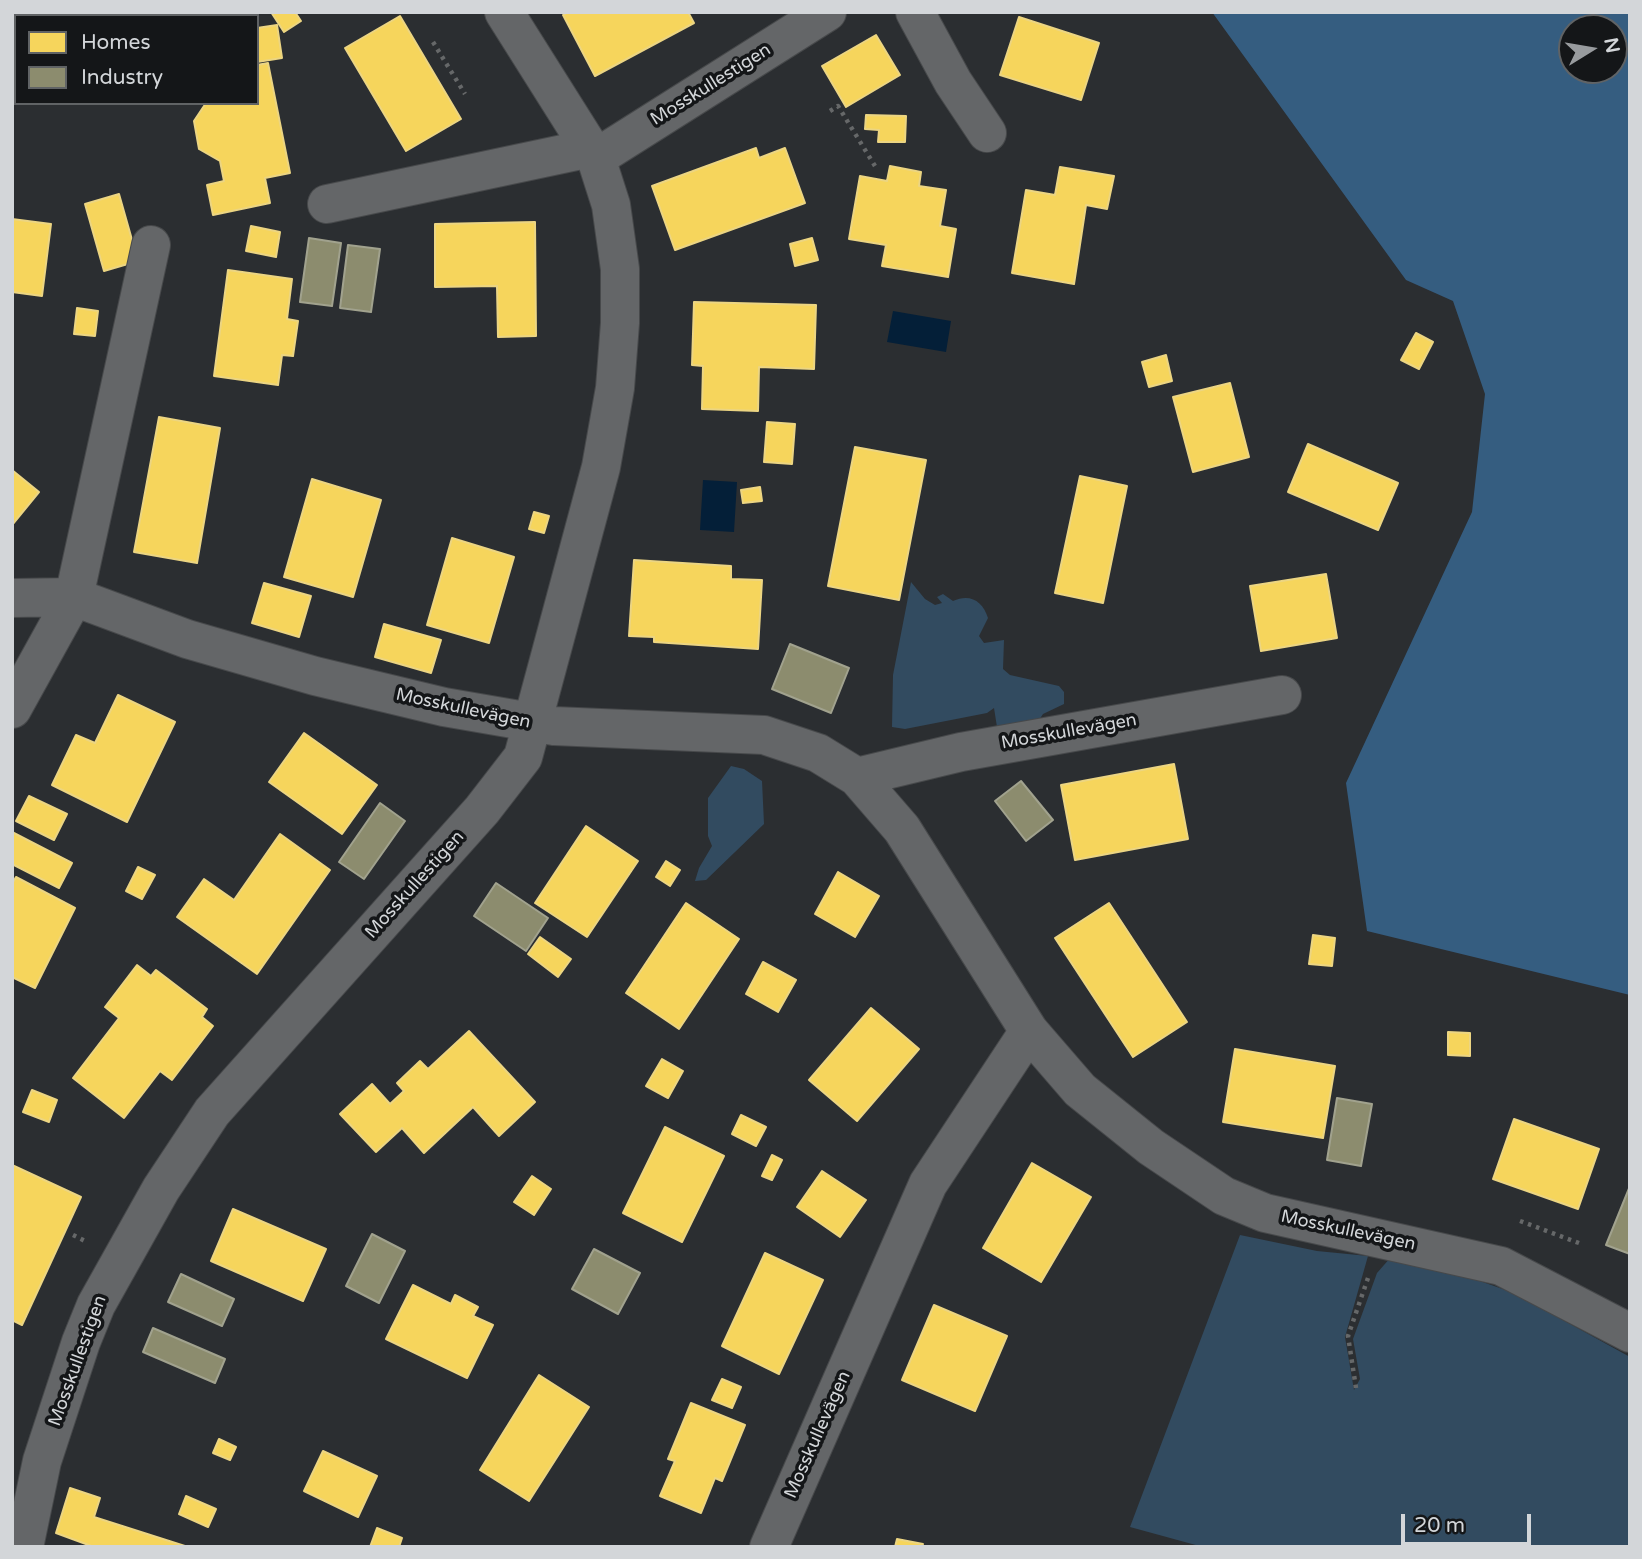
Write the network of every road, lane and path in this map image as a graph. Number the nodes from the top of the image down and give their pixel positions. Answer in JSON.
{"nodes":[{"id":1,"x":504,"y":12,"type":"edge"},
{"id":2,"x":827,"y":12,"type":"edge"},
{"id":3,"x":915,"y":12,"type":"edge"},
{"id":4,"x":433,"y":42,"type":"dead end"},
{"id":5,"x":465,"y":94,"type":"dead end"},
{"id":6,"x":830,"y":111,"type":"dead end"},
{"id":7,"x":987,"y":133,"type":"dead end"},
{"id":8,"x":594,"y":153,"type":"junction"},
{"id":9,"x":875,"y":166,"type":"dead end"},
{"id":10,"x":327,"y":204,"type":"dead end"},
{"id":11,"x":151,"y":245,"type":"dead end"},
{"id":12,"x":74,"y":597,"type":"junction"},
{"id":13,"x":12,"y":598,"type":"edge"},
{"id":14,"x":1282,"y":695,"type":"dead end"},
{"id":15,"x":12,"y":709,"type":"edge"},
{"id":16,"x":531,"y":724,"type":"junction"},
{"id":17,"x":858,"y":778,"type":"junction"},
{"id":18,"x":1029,"y":1031,"type":"junction"},
{"id":19,"x":1520,"y":1221,"type":"dead end"},
{"id":20,"x":1382,"y":1238,"type":"junction"},
{"id":21,"x":1579,"y":1243,"type":"dead end"},
{"id":22,"x":1630,"y":1333,"type":"edge"},
{"id":23,"x":1356,"y":1388,"type":"dead end"},
{"id":24,"x":24,"y":1547,"type":"edge"},
{"id":25,"x":769,"y":1547,"type":"edge"}],
"edges":[{"from":1,"to":8,"type":"street","name":"Mosskullestigen"},
{"from":2,"to":8,"type":"street","name":"Mosskullestigen"},
{"from":3,"to":7,"type":"street"},
{"from":4,"to":5,"type":"path"},
{"from":6,"to":9,"type":"path"},
{"from":8,"to":10,"type":"street","name":"Mosskullestigen"},
{"from":8,"to":16,"type":"street","name":"Mosskullestigen"},
{"from":11,"to":12,"type":"street"},
{"from":12,"to":13,"type":"street","name":"Mosskullevägen"},
{"from":12,"to":15,"type":"street"},
{"from":12,"to":16,"type":"street","name":"Mosskullevägen"},
{"from":14,"to":17,"type":"street","name":"Mosskullevägen"},
{"from":16,"to":17,"type":"street","name":"Mosskullevägen"},
{"from":16,"to":24,"type":"street","name":"Mosskullestigen"},
{"from":17,"to":18,"type":"street","name":"Mosskullevägen"},
{"from":18,"to":20,"type":"street","name":"Mosskullevägen"},
{"from":18,"to":25,"type":"street","name":"Mosskullevägen"},
{"from":19,"to":21,"type":"path"},
{"from":20,"to":22,"type":"street","name":"Mosskullevägen"},
{"from":20,"to":23,"type":"path"}]}
